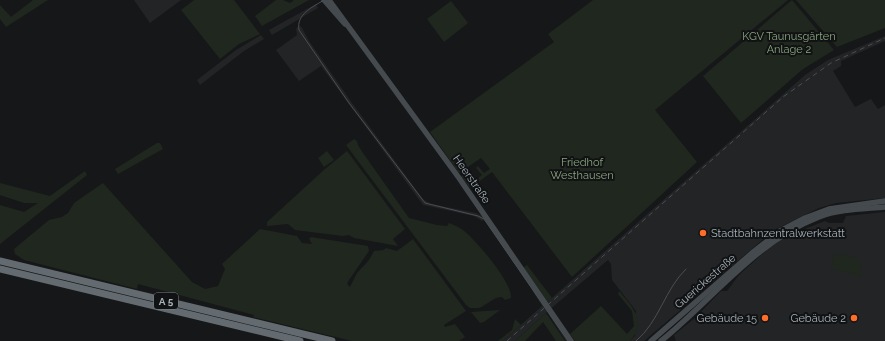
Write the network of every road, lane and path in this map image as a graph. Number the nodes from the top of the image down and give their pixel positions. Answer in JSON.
{"nodes":[{"id":1,"x":329,"y":1,"type":"edge"},
{"id":2,"x":885,"y":201,"type":"edge"},
{"id":3,"x":885,"y":207,"type":"edge"},
{"id":4,"x":0,"y":261,"type":"edge"},
{"id":5,"x":0,"y":269,"type":"edge"},
{"id":6,"x":300,"y":341,"type":"edge"},
{"id":7,"x":332,"y":341,"type":"edge"},
{"id":8,"x":571,"y":341,"type":"edge"},
{"id":9,"x":651,"y":341,"type":"edge"},
{"id":10,"x":661,"y":341,"type":"edge"}],
"edges":[{"from":1,"to":8,"type":"main road","name":"Heerstraße"},
{"from":2,"to":9,"type":"main road","name":"Guerickestraße"},
{"from":3,"to":10,"type":"main road","name":"Guerickestraße"},
{"from":4,"to":7,"type":"highway","number":"A 5"},
{"from":5,"to":6,"type":"highway","number":"A 5"}]}
